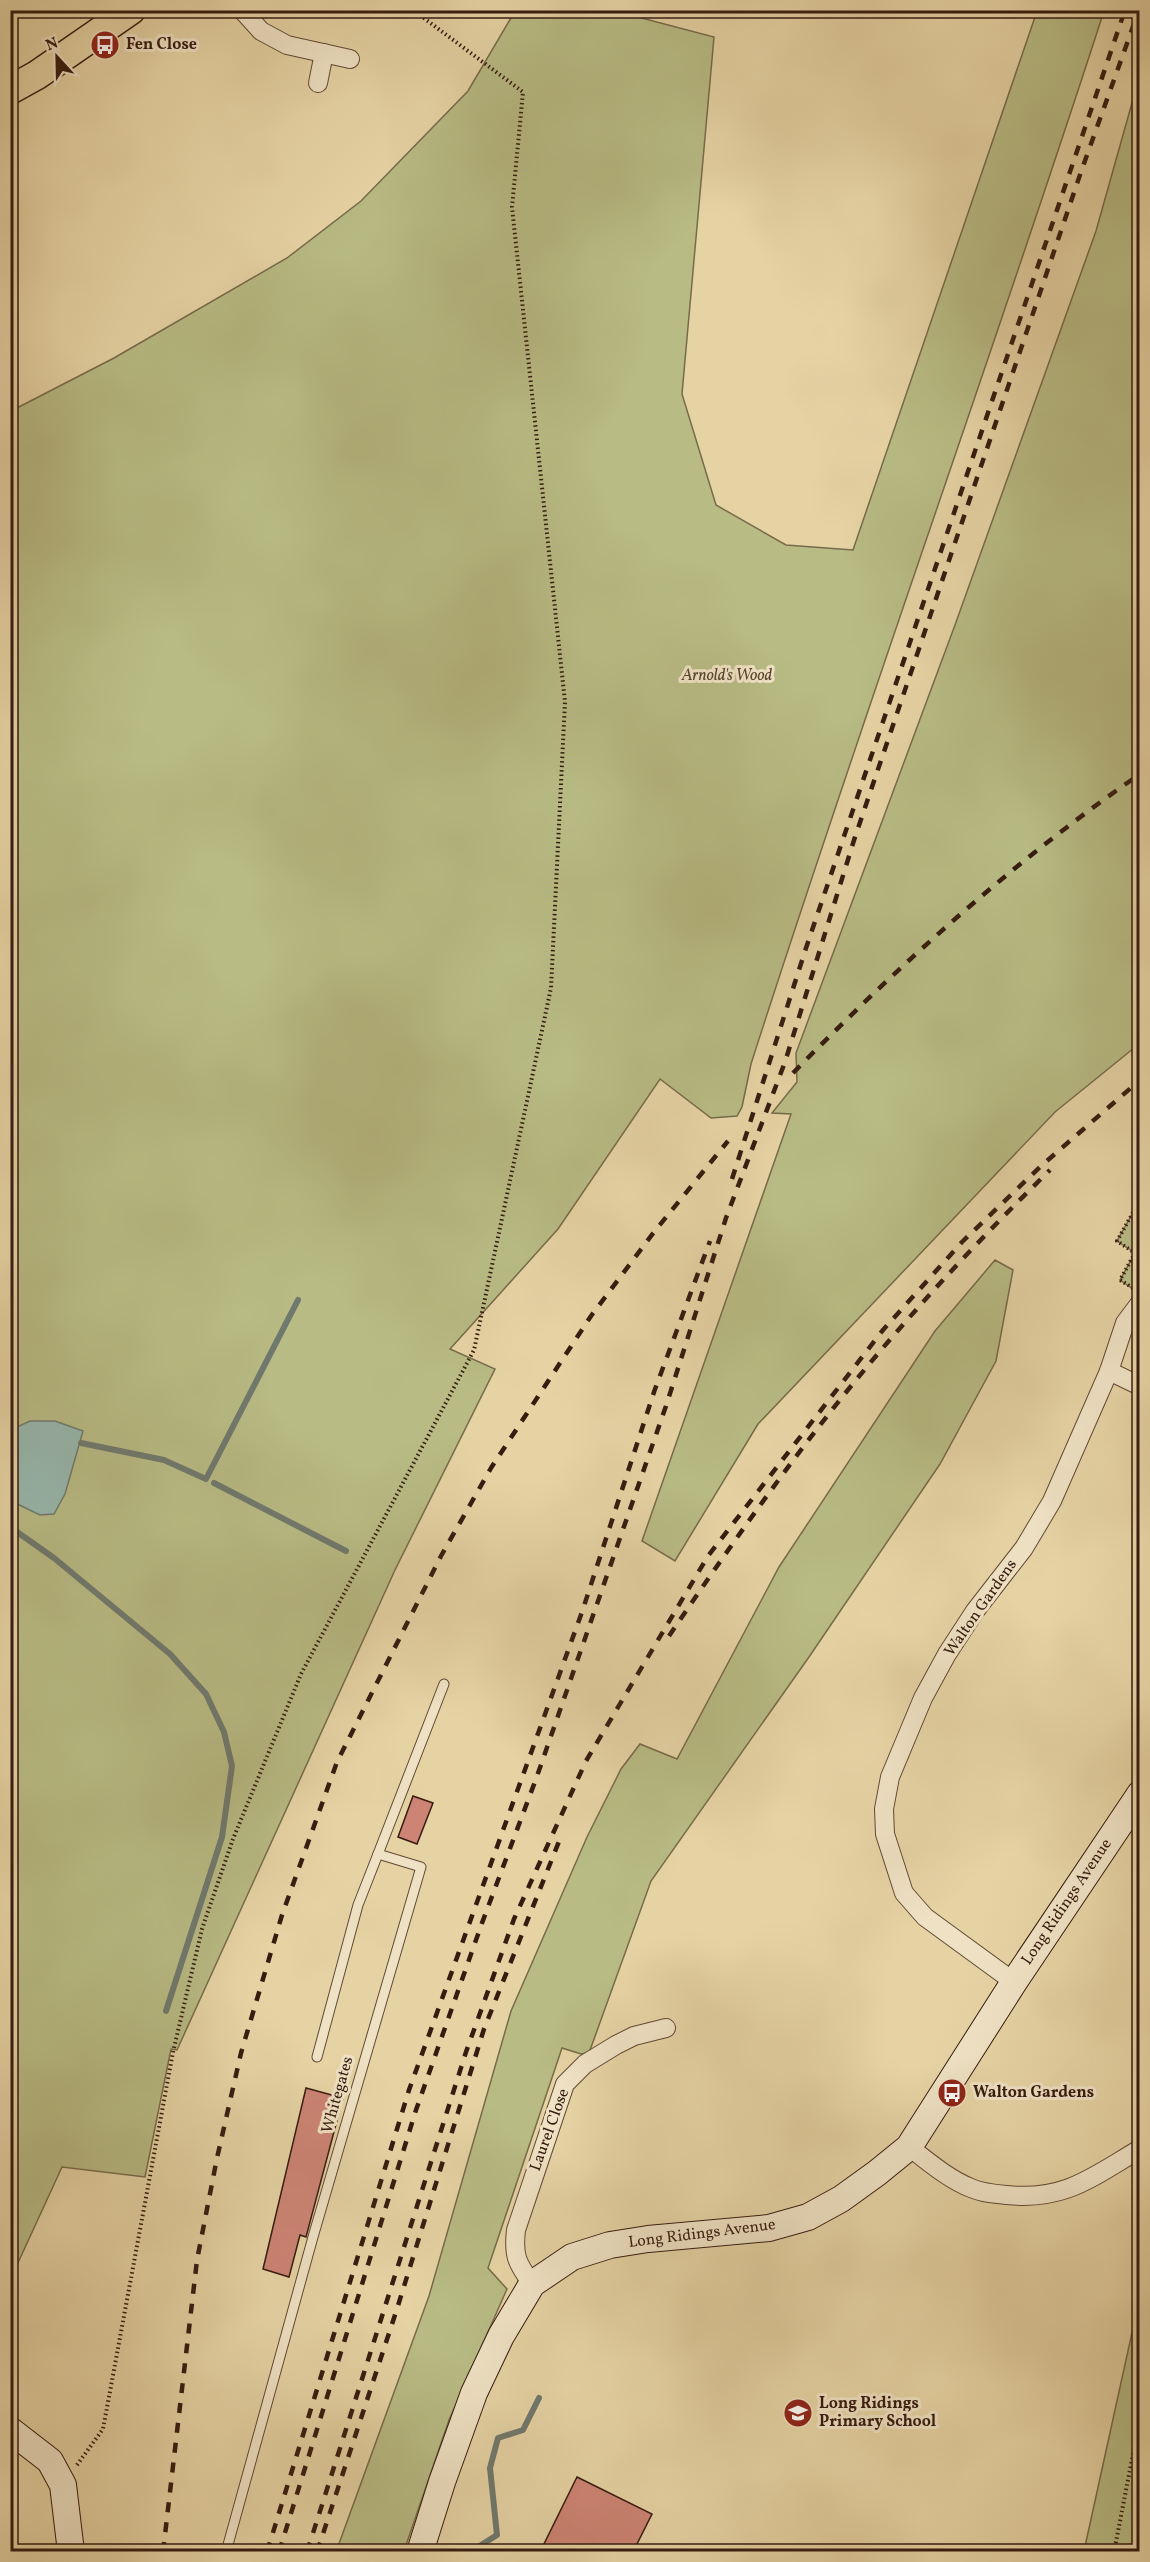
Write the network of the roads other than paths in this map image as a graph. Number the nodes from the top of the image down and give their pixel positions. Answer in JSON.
{"nodes":[{"id":1,"x":131,"y":10,"type":"edge"},
{"id":2,"x":242,"y":10,"type":"edge"},
{"id":3,"x":324,"y":53,"type":"junction"},
{"id":4,"x":350,"y":59,"type":"dead end"},
{"id":5,"x":318,"y":82,"type":"dead end"},
{"id":6,"x":10,"y":90,"type":"edge"},
{"id":7,"x":1140,"y":1303,"type":"edge"},
{"id":8,"x":1109,"y":1371,"type":"junction"},
{"id":9,"x":1140,"y":1386,"type":"edge"},
{"id":10,"x":444,"y":1683,"type":"dead end"},
{"id":11,"x":1140,"y":1794,"type":"edge"},
{"id":12,"x":378,"y":1854,"type":"junction"},
{"id":13,"x":1014,"y":1982,"type":"junction"},
{"id":14,"x":666,"y":2028,"type":"dead end"},
{"id":15,"x":317,"y":2057,"type":"dead end"},
{"id":16,"x":909,"y":2147,"type":"junction"},
{"id":17,"x":1140,"y":2150,"type":"edge"},
{"id":18,"x":532,"y":2284,"type":"junction"},
{"id":19,"x":10,"y":2430,"type":"edge"},
{"id":20,"x":71,"y":2552,"type":"edge"},
{"id":21,"x":226,"y":2552,"type":"edge"},
{"id":22,"x":420,"y":2552,"type":"edge"}],
"edges":[{"from":1,"to":6,"type":"main road"},
{"from":2,"to":3,"type":"street"},
{"from":3,"to":4,"type":"street"},
{"from":3,"to":5,"type":"street"},
{"from":7,"to":8,"type":"street","name":"Walton Gardens"},
{"from":8,"to":9,"type":"street"},
{"from":8,"to":13,"type":"street","name":"Walton Gardens"},
{"from":10,"to":12,"type":"lane"},
{"from":11,"to":13,"type":"street","name":"Long Ridings Avenue"},
{"from":12,"to":15,"type":"lane"},
{"from":12,"to":21,"type":"lane","name":"Whitegates"},
{"from":13,"to":16,"type":"street","name":"Long Ridings Avenue"},
{"from":14,"to":18,"type":"street","name":"Laurel Close"},
{"from":16,"to":17,"type":"street"},
{"from":16,"to":18,"type":"street","name":"Long Ridings Avenue"},
{"from":18,"to":22,"type":"street","name":"Long Ridings Avenue"},
{"from":19,"to":20,"type":"street"}]}
